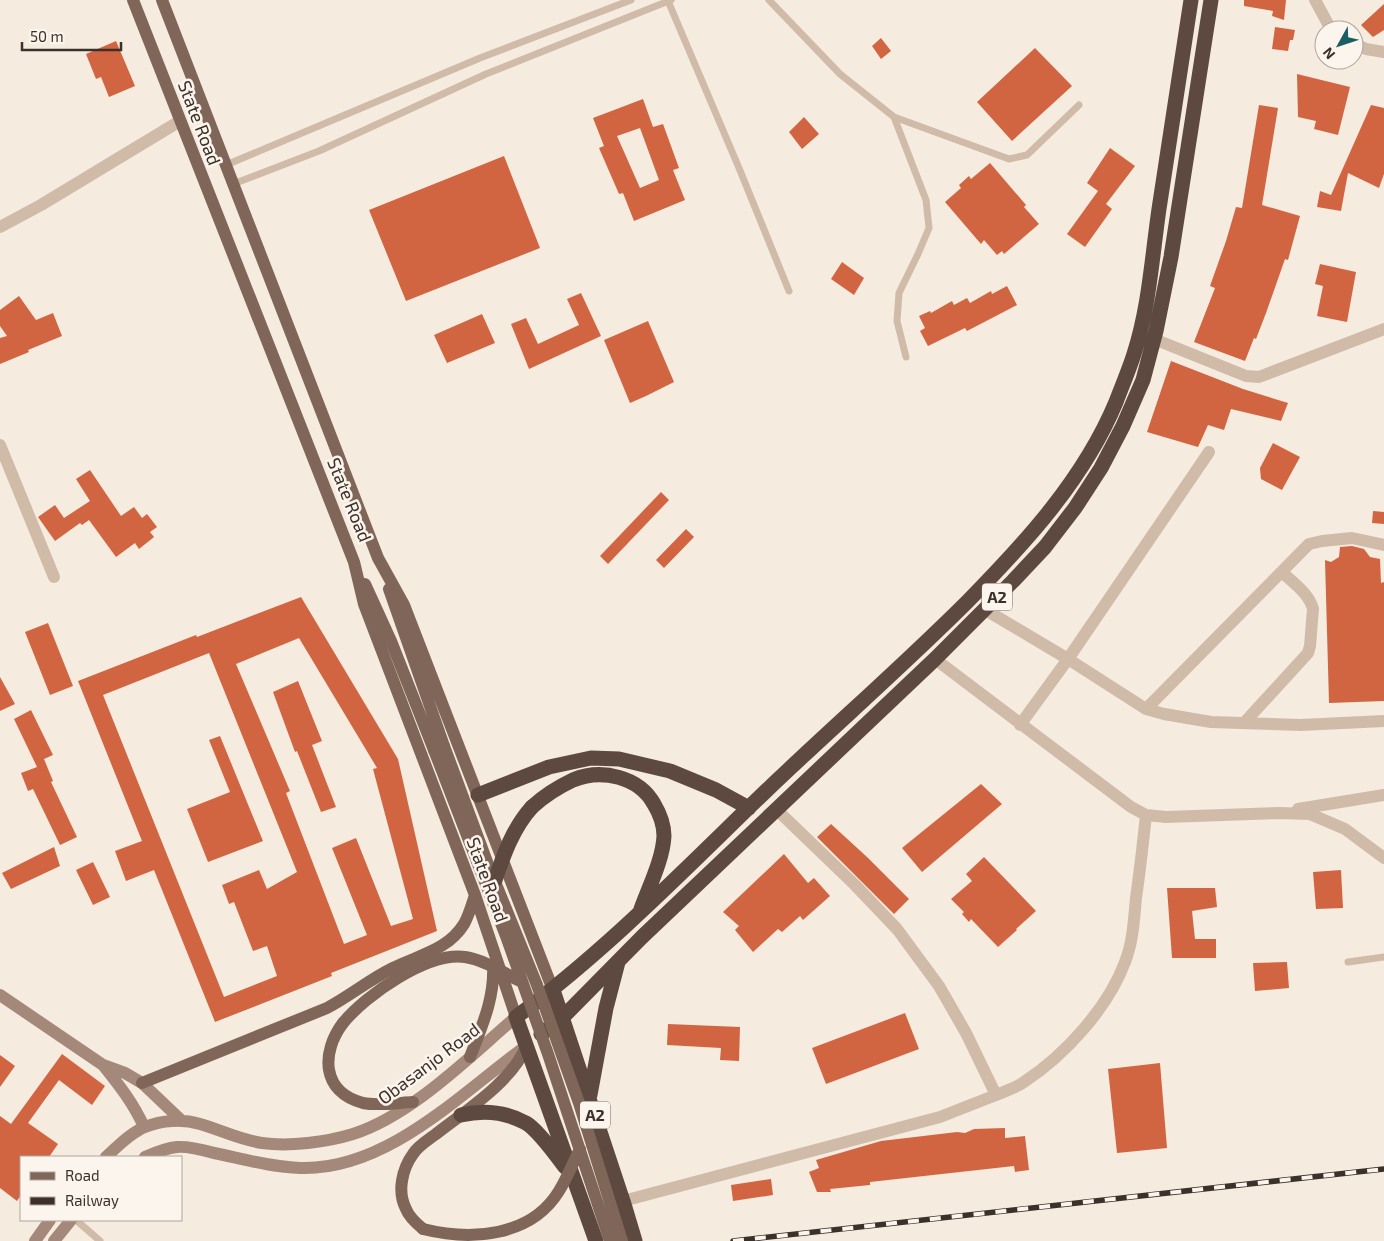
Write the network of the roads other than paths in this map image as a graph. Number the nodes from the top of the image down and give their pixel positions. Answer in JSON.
{"nodes":[{"id":1,"x":133,"y":0,"type":"edge"},
{"id":2,"x":162,"y":0,"type":"edge"},
{"id":3,"x":631,"y":0,"type":"edge"},
{"id":4,"x":769,"y":0,"type":"edge"},
{"id":5,"x":1191,"y":0,"type":"edge"},
{"id":6,"x":1210,"y":0,"type":"edge"},
{"id":7,"x":1315,"y":0,"type":"edge"},
{"id":8,"x":670,"y":1,"type":"edge"},
{"id":9,"x":1327,"y":20,"type":"edge"},
{"id":10,"x":1364,"y":48,"type":"edge"},
{"id":11,"x":1384,"y":52,"type":"edge"},
{"id":12,"x":1080,"y":105,"type":"dead end"},
{"id":13,"x":894,"y":117,"type":"junction"},
{"id":14,"x":180,"y":121,"type":"junction"},
{"id":15,"x":226,"y":165,"type":"junction"},
{"id":16,"x":233,"y":184,"type":"junction"},
{"id":17,"x":0,"y":227,"type":"edge"},
{"id":18,"x":788,"y":291,"type":"dead end"},
{"id":19,"x":1384,"y":329,"type":"edge"},
{"id":20,"x":1154,"y":339,"type":"junction"},
{"id":21,"x":906,"y":357,"type":"dead end"},
{"id":22,"x":0,"y":445,"type":"edge"},
{"id":23,"x":1209,"y":452,"type":"dead end"},
{"id":24,"x":1384,"y":545,"type":"edge"},
{"id":25,"x":378,"y":558,"type":"junction"},
{"id":26,"x":354,"y":562,"type":"junction"},
{"id":27,"x":1282,"y":572,"type":"junction"},
{"id":28,"x":54,"y":576,"type":"dead end"},
{"id":29,"x":984,"y":609,"type":"junction"},
{"id":30,"x":934,"y":659,"type":"junction"},
{"id":31,"x":1068,"y":659,"type":"junction"},
{"id":32,"x":1146,"y":709,"type":"junction"},
{"id":33,"x":1384,"y":721,"type":"edge"},
{"id":34,"x":1244,"y":723,"type":"junction"},
{"id":35,"x":1020,"y":724,"type":"junction"},
{"id":36,"x":439,"y":748,"type":"junction"},
{"id":37,"x":1384,"y":794,"type":"edge"},
{"id":38,"x":478,"y":795,"type":"junction"},
{"id":39,"x":749,"y":808,"type":"junction"},
{"id":40,"x":776,"y":809,"type":"junction"},
{"id":41,"x":1280,"y":812,"type":"junction"},
{"id":42,"x":1146,"y":815,"type":"junction"},
{"id":43,"x":1384,"y":858,"type":"edge"},
{"id":44,"x":495,"y":880,"type":"junction"},
{"id":45,"x":475,"y":895,"type":"junction"},
{"id":46,"x":639,"y":914,"type":"junction"},
{"id":47,"x":491,"y":944,"type":"junction"},
{"id":48,"x":1384,"y":957,"type":"edge"},
{"id":49,"x":618,"y":962,"type":"junction"},
{"id":50,"x":1348,"y":962,"type":"dead end"},
{"id":51,"x":522,"y":982,"type":"junction"},
{"id":52,"x":553,"y":990,"type":"junction"},
{"id":53,"x":0,"y":995,"type":"edge"},
{"id":54,"x":563,"y":1016,"type":"junction"},
{"id":55,"x":516,"y":1017,"type":"junction"},
{"id":56,"x":526,"y":1046,"type":"junction"},
{"id":57,"x":470,"y":1057,"type":"junction"},
{"id":58,"x":103,"y":1065,"type":"junction"},
{"id":59,"x":142,"y":1083,"type":"junction"},
{"id":60,"x":996,"y":1095,"type":"junction"},
{"id":61,"x":589,"y":1097,"type":"junction"},
{"id":62,"x":413,"y":1102,"type":"junction"},
{"id":63,"x":461,"y":1115,"type":"junction"},
{"id":64,"x":181,"y":1120,"type":"junction"},
{"id":65,"x":144,"y":1127,"type":"junction"},
{"id":66,"x":580,"y":1149,"type":"junction"},
{"id":67,"x":107,"y":1156,"type":"edge"},
{"id":68,"x":146,"y":1156,"type":"edge"},
{"id":69,"x":573,"y":1177,"type":"junction"},
{"id":70,"x":624,"y":1201,"type":"junction"},
{"id":71,"x":49,"y":1221,"type":"edge"},
{"id":72,"x":70,"y":1221,"type":"edge"},
{"id":73,"x":77,"y":1221,"type":"edge"},
{"id":74,"x":35,"y":1241,"type":"edge"},
{"id":75,"x":54,"y":1241,"type":"edge"},
{"id":76,"x":100,"y":1241,"type":"edge"},
{"id":77,"x":596,"y":1241,"type":"edge"},
{"id":78,"x":610,"y":1241,"type":"edge"},
{"id":79,"x":622,"y":1241,"type":"edge"},
{"id":80,"x":635,"y":1241,"type":"edge"}],
"edges":[{"from":1,"to":14,"type":"main road","name":"State Road"},
{"from":2,"to":15,"type":"main road","name":"State Road"},
{"from":3,"to":15,"type":"lane"},
{"from":4,"to":13,"type":"lane"},
{"from":5,"to":39,"type":"highway","number":"A2"},
{"from":6,"to":20,"type":"highway","number":"A2"},
{"from":7,"to":9,"type":"street"},
{"from":8,"to":16,"type":"lane"},
{"from":8,"to":18,"type":"lane"},
{"from":10,"to":11,"type":"street"},
{"from":12,"to":13,"type":"lane"},
{"from":13,"to":21,"type":"lane"},
{"from":14,"to":17,"type":"street"},
{"from":14,"to":26,"type":"main road","name":"State Road"},
{"from":15,"to":16,"type":"main road","name":"State Road"},
{"from":16,"to":25,"type":"main road","name":"State Road"},
{"from":19,"to":20,"type":"street"},
{"from":20,"to":29,"type":"highway","number":"A2"},
{"from":22,"to":28,"type":"street"},
{"from":23,"to":31,"type":"street"},
{"from":24,"to":27,"type":"street"},
{"from":25,"to":36,"type":"main road"},
{"from":25,"to":38,"type":"main road","name":"State Road"},
{"from":26,"to":36,"type":"main road"},
{"from":26,"to":45,"type":"main road","name":"State Road"},
{"from":27,"to":32,"type":"street"},
{"from":27,"to":34,"type":"street"},
{"from":29,"to":30,"type":"highway","number":"A2"},
{"from":29,"to":31,"type":"street"},
{"from":30,"to":35,"type":"street"},
{"from":30,"to":40,"type":"highway","number":"A2"},
{"from":31,"to":32,"type":"street"},
{"from":31,"to":35,"type":"street"},
{"from":32,"to":34,"type":"street"},
{"from":33,"to":34,"type":"street"},
{"from":35,"to":42,"type":"street"},
{"from":36,"to":44,"type":"main road","bridge":true},
{"from":36,"to":51,"type":"main road","bridge":true},
{"from":37,"to":41,"type":"street"},
{"from":38,"to":39,"type":"highway"},
{"from":38,"to":52,"type":"main road","name":"State Road"},
{"from":39,"to":46,"type":"highway","number":"A2"},
{"from":40,"to":49,"type":"highway","number":"A2"},
{"from":40,"to":60,"type":"street"},
{"from":41,"to":42,"type":"street"},
{"from":41,"to":43,"type":"street"},
{"from":42,"to":60,"type":"street"},
{"from":44,"to":46,"type":"highway","bridge":true},
{"from":44,"to":79,"type":"main road","bridge":true},
{"from":45,"to":47,"type":"main road","name":"State Road"},
{"from":45,"to":59,"type":"main road"},
{"from":46,"to":52,"type":"highway","number":"A2"},
{"from":47,"to":55,"type":"main road","name":"State Road"},
{"from":47,"to":57,"type":"main road"},
{"from":48,"to":50,"type":"lane"},
{"from":49,"to":54,"type":"highway","number":"A2"},
{"from":49,"to":61,"type":"highway"},
{"from":51,"to":62,"type":"main road","bridge":true},
{"from":51,"to":66,"type":"main road","bridge":true},
{"from":52,"to":54,"type":"highway","number":"A2"},
{"from":52,"to":55,"type":"highway","number":"A2"},
{"from":53,"to":58,"type":"main road"},
{"from":54,"to":56,"type":"highway","number":"A2"},
{"from":54,"to":61,"type":"highway","number":"A2"},
{"from":55,"to":56,"type":"highway","number":"A2"},
{"from":55,"to":57,"type":"main road","name":"Obasanjo Road"},
{"from":56,"to":63,"type":"main road"},
{"from":56,"to":68,"type":"main road"},
{"from":56,"to":69,"type":"highway","number":"A2"},
{"from":57,"to":62,"type":"main road","name":"Obasanjo Road"},
{"from":58,"to":59,"type":"main road"},
{"from":58,"to":65,"type":"main road"},
{"from":59,"to":64,"type":"main road"},
{"from":60,"to":70,"type":"street"},
{"from":61,"to":70,"type":"highway","number":"A2"},
{"from":62,"to":64,"type":"main road","name":"Obasanjo Road"},
{"from":63,"to":66,"type":"main road","bridge":true},
{"from":63,"to":69,"type":"highway"},
{"from":64,"to":65,"type":"main road","name":"Obasanjo Road"},
{"from":65,"to":67,"type":"main road","name":"Obasanjo Road"},
{"from":66,"to":78,"type":"main road","bridge":true},
{"from":69,"to":77,"type":"highway","number":"A2"},
{"from":70,"to":80,"type":"highway","number":"A2"},
{"from":71,"to":74,"type":"main road"},
{"from":72,"to":75,"type":"main road"},
{"from":73,"to":76,"type":"lane"}]}
